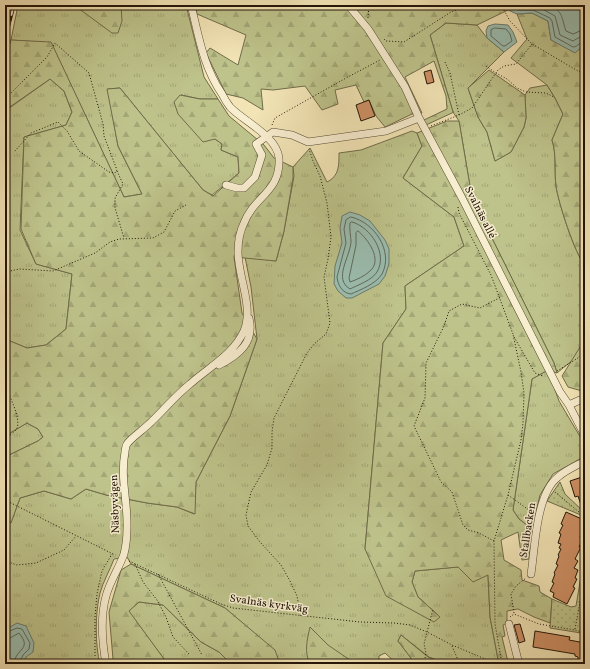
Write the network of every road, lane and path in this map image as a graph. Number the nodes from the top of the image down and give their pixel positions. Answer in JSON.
{"nodes":[{"id":1,"x":191,"y":5,"type":"edge"},
{"id":2,"x":348,"y":5,"type":"edge"},
{"id":3,"x":369,"y":5,"type":"edge"},
{"id":4,"x":470,"y":5,"type":"edge"},
{"id":5,"x":501,"y":5,"type":"edge"},
{"id":6,"x":368,"y":29,"type":"junction"},
{"id":7,"x":380,"y":37,"type":"dead end"},
{"id":8,"x":532,"y":44,"type":"junction"},
{"id":9,"x":387,"y":57,"type":"junction"},
{"id":10,"x":445,"y":62,"type":"dead end"},
{"id":11,"x":486,"y":66,"type":"dead end"},
{"id":12,"x":496,"y":74,"type":"junction"},
{"id":13,"x":585,"y":74,"type":"edge"},
{"id":14,"x":554,"y":97,"type":"dead end"},
{"id":15,"x":5,"y":99,"type":"edge"},
{"id":16,"x":459,"y":115,"type":"junction"},
{"id":17,"x":419,"y":118,"type":"junction"},
{"id":18,"x":425,"y":128,"type":"junction"},
{"id":19,"x":266,"y":136,"type":"junction"},
{"id":20,"x":308,"y":142,"type":"junction"},
{"id":21,"x":14,"y":152,"type":"dead end"},
{"id":22,"x":117,"y":170,"type":"junction"},
{"id":23,"x":226,"y":185,"type":"dead end"},
{"id":24,"x":462,"y":198,"type":"junction"},
{"id":25,"x":186,"y":206,"type":"dead end"},
{"id":26,"x":124,"y":238,"type":"junction"},
{"id":27,"x":5,"y":272,"type":"edge"},
{"id":28,"x":500,"y":298,"type":"junction"},
{"id":29,"x":8,"y":337,"type":"dead end"},
{"id":30,"x":5,"y":341,"type":"edge"},
{"id":31,"x":5,"y":386,"type":"edge"},
{"id":32,"x":585,"y":400,"type":"edge"},
{"id":33,"x":568,"y":405,"type":"junction"},
{"id":34,"x":585,"y":436,"type":"edge"},
{"id":35,"x":5,"y":438,"type":"edge"},
{"id":36,"x":585,"y":461,"type":"edge"},
{"id":37,"x":549,"y":488,"type":"junction"},
{"id":38,"x":508,"y":495,"type":"junction"},
{"id":39,"x":5,"y":500,"type":"edge"},
{"id":40,"x":539,"y":517,"type":"junction"},
{"id":41,"x":585,"y":517,"type":"edge"},
{"id":42,"x":76,"y":535,"type":"junction"},
{"id":43,"x":494,"y":541,"type":"junction"},
{"id":44,"x":122,"y":558,"type":"junction"},
{"id":45,"x":5,"y":561,"type":"edge"},
{"id":46,"x":134,"y":563,"type":"junction"},
{"id":47,"x":157,"y":574,"type":"junction"},
{"id":48,"x":531,"y":574,"type":"joint"},
{"id":49,"x":585,"y":575,"type":"edge"},
{"id":50,"x":433,"y":609,"type":"dead end"},
{"id":51,"x":514,"y":614,"type":"junction"},
{"id":52,"x":301,"y":616,"type":"junction"},
{"id":53,"x":510,"y":624,"type":"joint"},
{"id":54,"x":585,"y":628,"type":"edge"},
{"id":55,"x":575,"y":630,"type":"junction"},
{"id":56,"x":427,"y":632,"type":"junction"},
{"id":57,"x":582,"y":632,"type":"junction"},
{"id":58,"x":585,"y":633,"type":"edge"},
{"id":59,"x":452,"y":645,"type":"junction"},
{"id":60,"x":190,"y":654,"type":"dead end"},
{"id":61,"x":202,"y":655,"type":"dead end"},
{"id":62,"x":106,"y":664,"type":"edge"},
{"id":63,"x":424,"y":664,"type":"edge"},
{"id":64,"x":462,"y":664,"type":"edge"},
{"id":65,"x":497,"y":664,"type":"edge"},
{"id":66,"x":502,"y":664,"type":"edge"},
{"id":67,"x":519,"y":664,"type":"edge"}],
"edges":[{"from":1,"to":19,"type":"street","name":"Näsbyvägen"},
{"from":2,"to":6,"type":"street","name":"Svalnäs allé"},
{"from":3,"to":6,"type":"path"},
{"from":4,"to":7,"type":"path"},
{"from":5,"to":8,"type":"path"},
{"from":6,"to":9,"type":"street","name":"Svalnäs allé"},
{"from":8,"to":12,"type":"path"},
{"from":8,"to":13,"type":"path"},
{"from":9,"to":17,"type":"street","name":"Svalnäs allé"},
{"from":9,"to":19,"type":"path"},
{"from":10,"to":16,"type":"path"},
{"from":11,"to":12,"type":"path"},
{"from":12,"to":14,"type":"path"},
{"from":12,"to":16,"type":"path"},
{"from":15,"to":22,"type":"path"},
{"from":16,"to":18,"type":"path"},
{"from":17,"to":18,"type":"street","name":"Svalnäs allé"},
{"from":17,"to":20,"type":"street"},
{"from":18,"to":24,"type":"street","name":"Svalnäs allé"},
{"from":19,"to":20,"type":"street"},
{"from":19,"to":23,"type":"street"},
{"from":19,"to":44,"type":"street","name":"Näsbyvägen"},
{"from":20,"to":52,"type":"path"},
{"from":21,"to":22,"type":"path"},
{"from":22,"to":26,"type":"path"},
{"from":24,"to":28,"type":"path"},
{"from":24,"to":33,"type":"street","name":"Svalnäs allé"},
{"from":25,"to":26,"type":"path"},
{"from":26,"to":27,"type":"path"},
{"from":28,"to":38,"type":"path"},
{"from":28,"to":43,"type":"path"},
{"from":29,"to":30,"type":"path"},
{"from":31,"to":35,"type":"path"},
{"from":32,"to":33,"type":"street"},
{"from":33,"to":34,"type":"street","name":"Svalnäs allé"},
{"from":36,"to":37,"type":"street","name":"Stallbacken"},
{"from":37,"to":40,"type":"street","name":"Stallbacken"},
{"from":37,"to":41,"type":"path"},
{"from":38,"to":40,"type":"path"},
{"from":38,"to":43,"type":"path"},
{"from":39,"to":42,"type":"path","name":"Svalnäs kyrkväg"},
{"from":40,"to":48,"type":"street","name":"Stallbacken"},
{"from":42,"to":44,"type":"path","name":"Svalnäs kyrkväg"},
{"from":42,"to":45,"type":"path"},
{"from":43,"to":66,"type":"path"},
{"from":44,"to":46,"type":"path","name":"Svalnäs kyrkväg"},
{"from":44,"to":62,"type":"street","name":"Näsbyvägen"},
{"from":46,"to":47,"type":"path","name":"Svalnäs kyrkväg"},
{"from":46,"to":60,"type":"path"},
{"from":47,"to":52,"type":"path","name":"Svalnäs kyrkväg"},
{"from":47,"to":61,"type":"path"},
{"from":48,"to":51,"type":"path"},
{"from":49,"to":55,"type":"path"},
{"from":50,"to":56,"type":"path"},
{"from":51,"to":53,"type":"path"},
{"from":51,"to":55,"type":"path"},
{"from":52,"to":56,"type":"path","name":"Svalnäs kyrkväg"},
{"from":53,"to":67,"type":"street"},
{"from":54,"to":57,"type":"path"},
{"from":55,"to":57,"type":"path"},
{"from":56,"to":59,"type":"path","name":"Svalnäs kyrkväg"},
{"from":56,"to":63,"type":"path"},
{"from":57,"to":58,"type":"path"},
{"from":59,"to":64,"type":"path"},
{"from":59,"to":65,"type":"path","name":"Svalnäs kyrkväg"}]}
